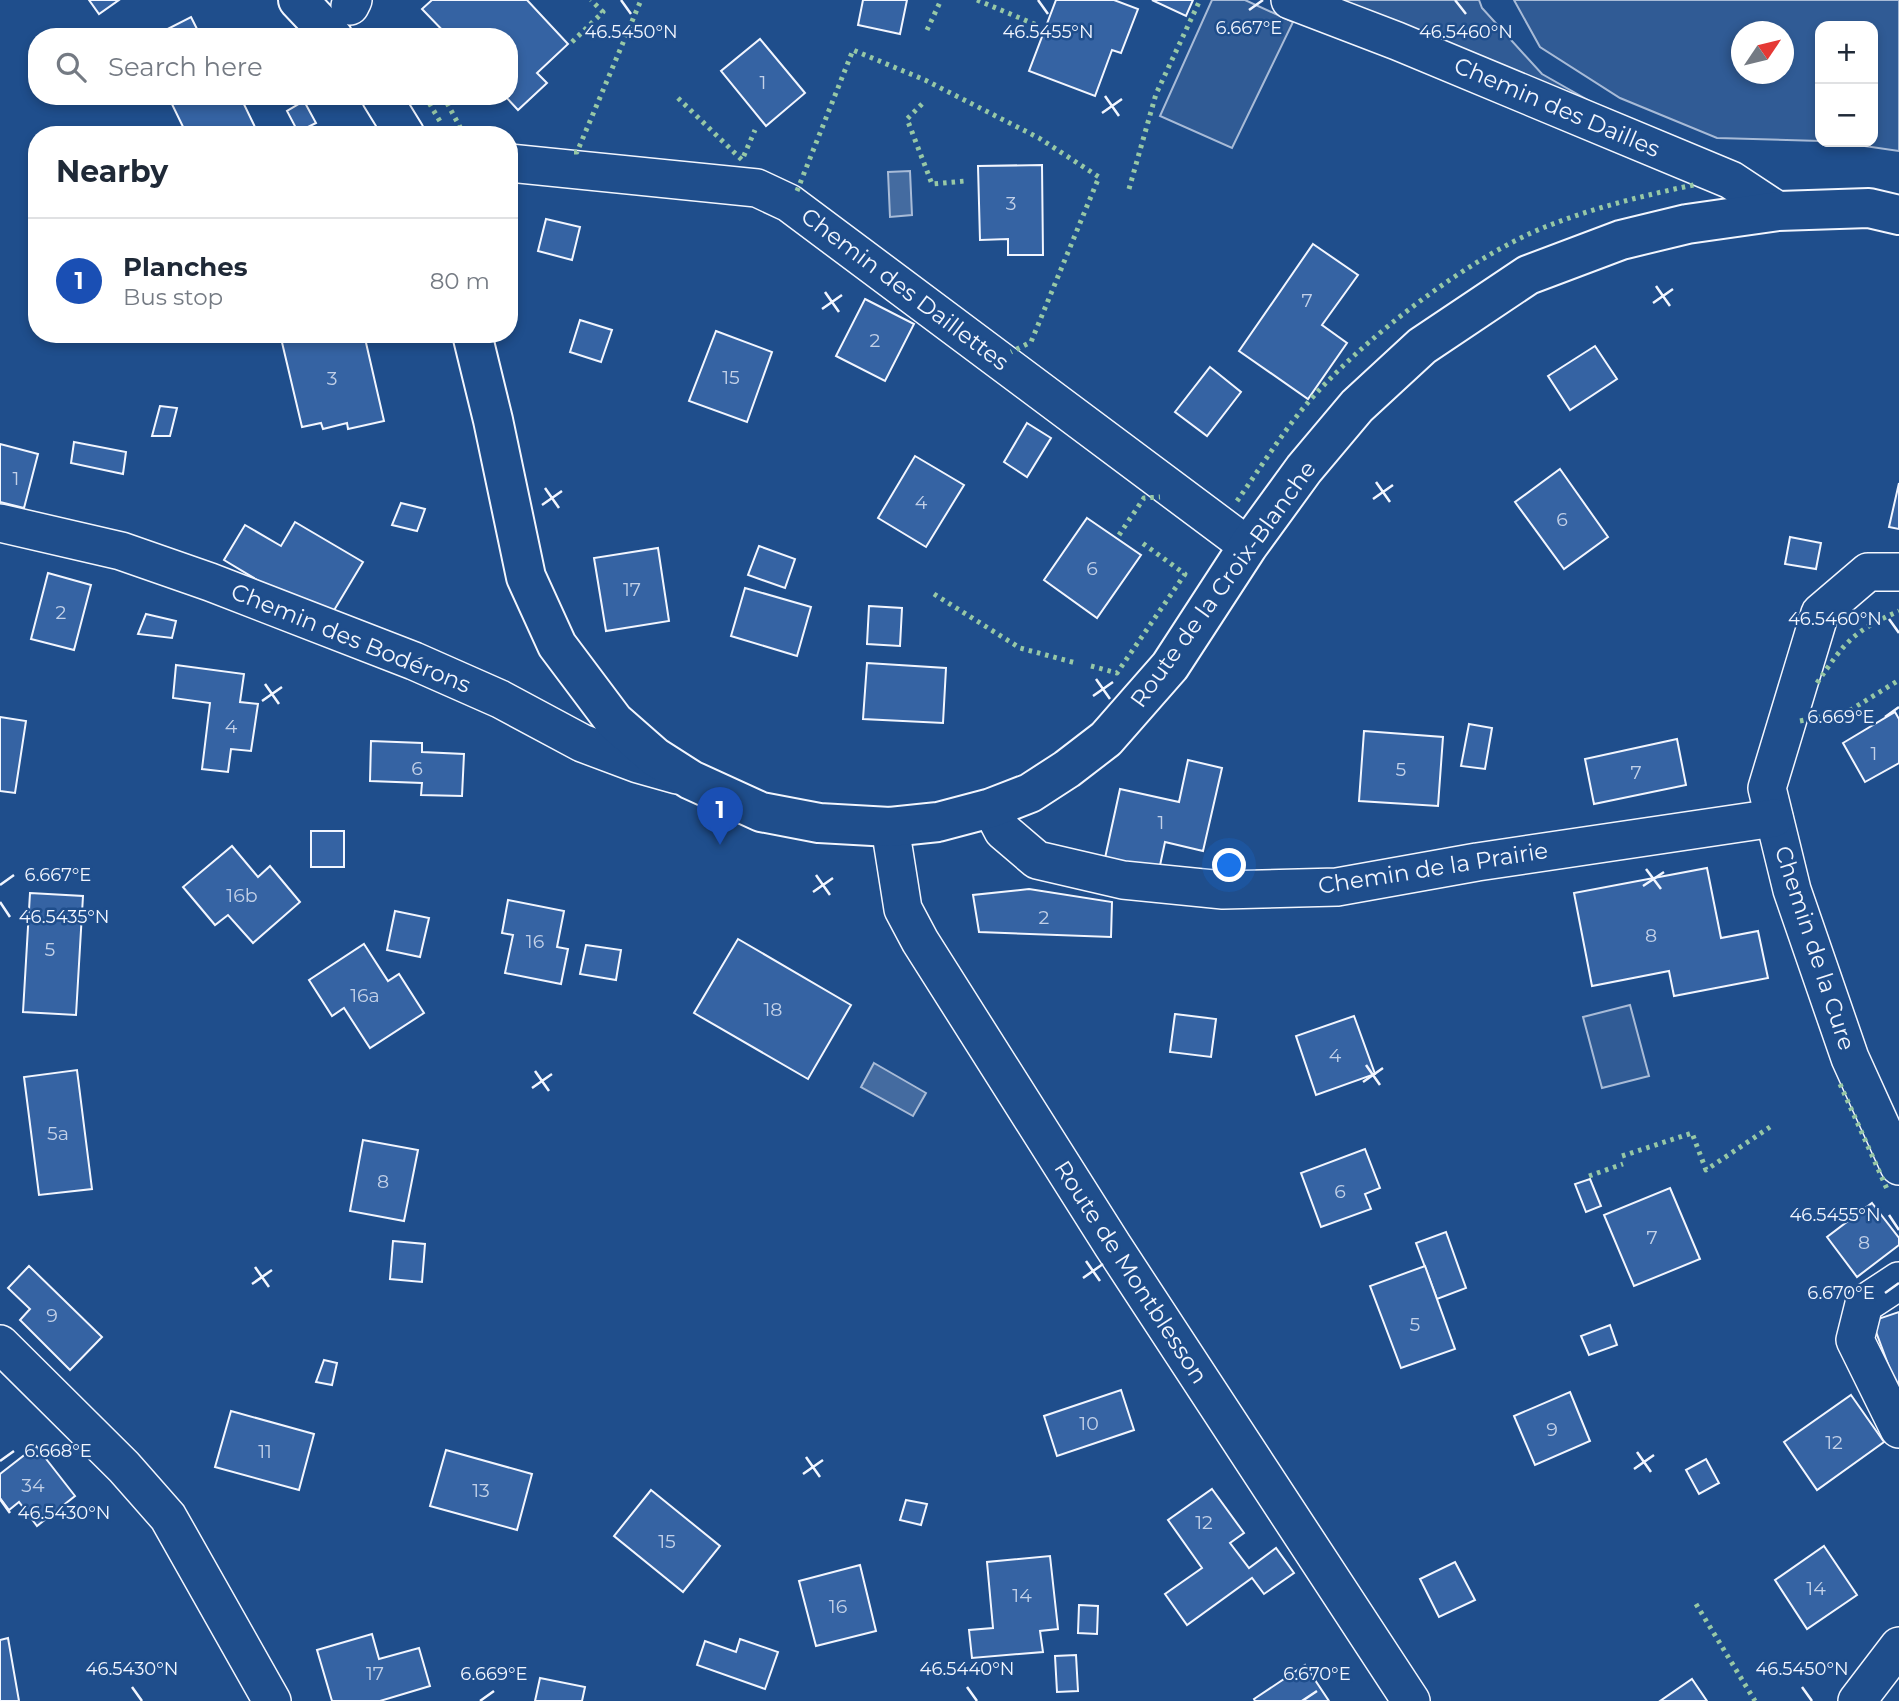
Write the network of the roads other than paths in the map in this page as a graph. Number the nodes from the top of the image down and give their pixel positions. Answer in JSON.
{"nodes":[{"id":1,"x":298,"y":0,"type":"edge"},
{"id":2,"x":1290,"y":0,"type":"edge"},
{"id":3,"x":345,"y":14,"type":"edge"},
{"id":4,"x":387,"y":105,"type":"edge"},
{"id":5,"x":399,"y":126,"type":"edge"},
{"id":6,"x":518,"y":164,"type":"edge"},
{"id":7,"x":1779,"y":211,"type":"junction"},
{"id":8,"x":1899,"y":215,"type":"edge"},
{"id":9,"x":474,"y":343,"type":"edge"},
{"id":10,"x":0,"y":523,"type":"edge"},
{"id":11,"x":1248,"y":546,"type":"junction"},
{"id":12,"x":1899,"y":572,"type":"edge"},
{"id":13,"x":691,"y":780,"type":"junction"},
{"id":14,"x":991,"y":808,"type":"junction"},
{"id":15,"x":1774,"y":818,"type":"junction"},
{"id":16,"x":890,"y":827,"type":"junction"},
{"id":17,"x":1899,"y":1166,"type":"edge"},
{"id":18,"x":1899,"y":1281,"type":"edge"},
{"id":19,"x":0,"y":1344,"type":"edge"},
{"id":20,"x":1899,"y":1429,"type":"edge"},
{"id":21,"x":1899,"y":1646,"type":"edge"},
{"id":22,"x":272,"y":1701,"type":"edge"},
{"id":23,"x":1411,"y":1701,"type":"edge"},
{"id":24,"x":1857,"y":1701,"type":"edge"}],
"edges":[{"from":1,"to":3,"type":"street"},
{"from":2,"to":7,"type":"street","name":"Chemin des Dailles"},
{"from":4,"to":5,"type":"street"},
{"from":6,"to":11,"type":"street","name":"Chemin des Daillettes"},
{"from":7,"to":8,"type":"street","name":"Route de la Croix-Blanche"},
{"from":7,"to":11,"type":"street","name":"Route de la Croix-Blanche"},
{"from":9,"to":13,"type":"street","name":"Route de la Croix-Blanche"},
{"from":10,"to":13,"type":"street","name":"Chemin des Bodérons"},
{"from":11,"to":14,"type":"street","name":"Route de la Croix-Blanche"},
{"from":12,"to":15,"type":"street","name":"Chemin de la Cure"},
{"from":13,"to":16,"type":"street","name":"Route de la Croix-Blanche"},
{"from":14,"to":15,"type":"street","name":"Chemin de la Prairie"},
{"from":14,"to":16,"type":"street","name":"Route de la Croix-Blanche"},
{"from":15,"to":17,"type":"street","name":"Chemin de la Cure"},
{"from":16,"to":23,"type":"street","name":"Route de Montblesson"},
{"from":18,"to":20,"type":"street"},
{"from":19,"to":22,"type":"street"},
{"from":21,"to":24,"type":"street"}]}
